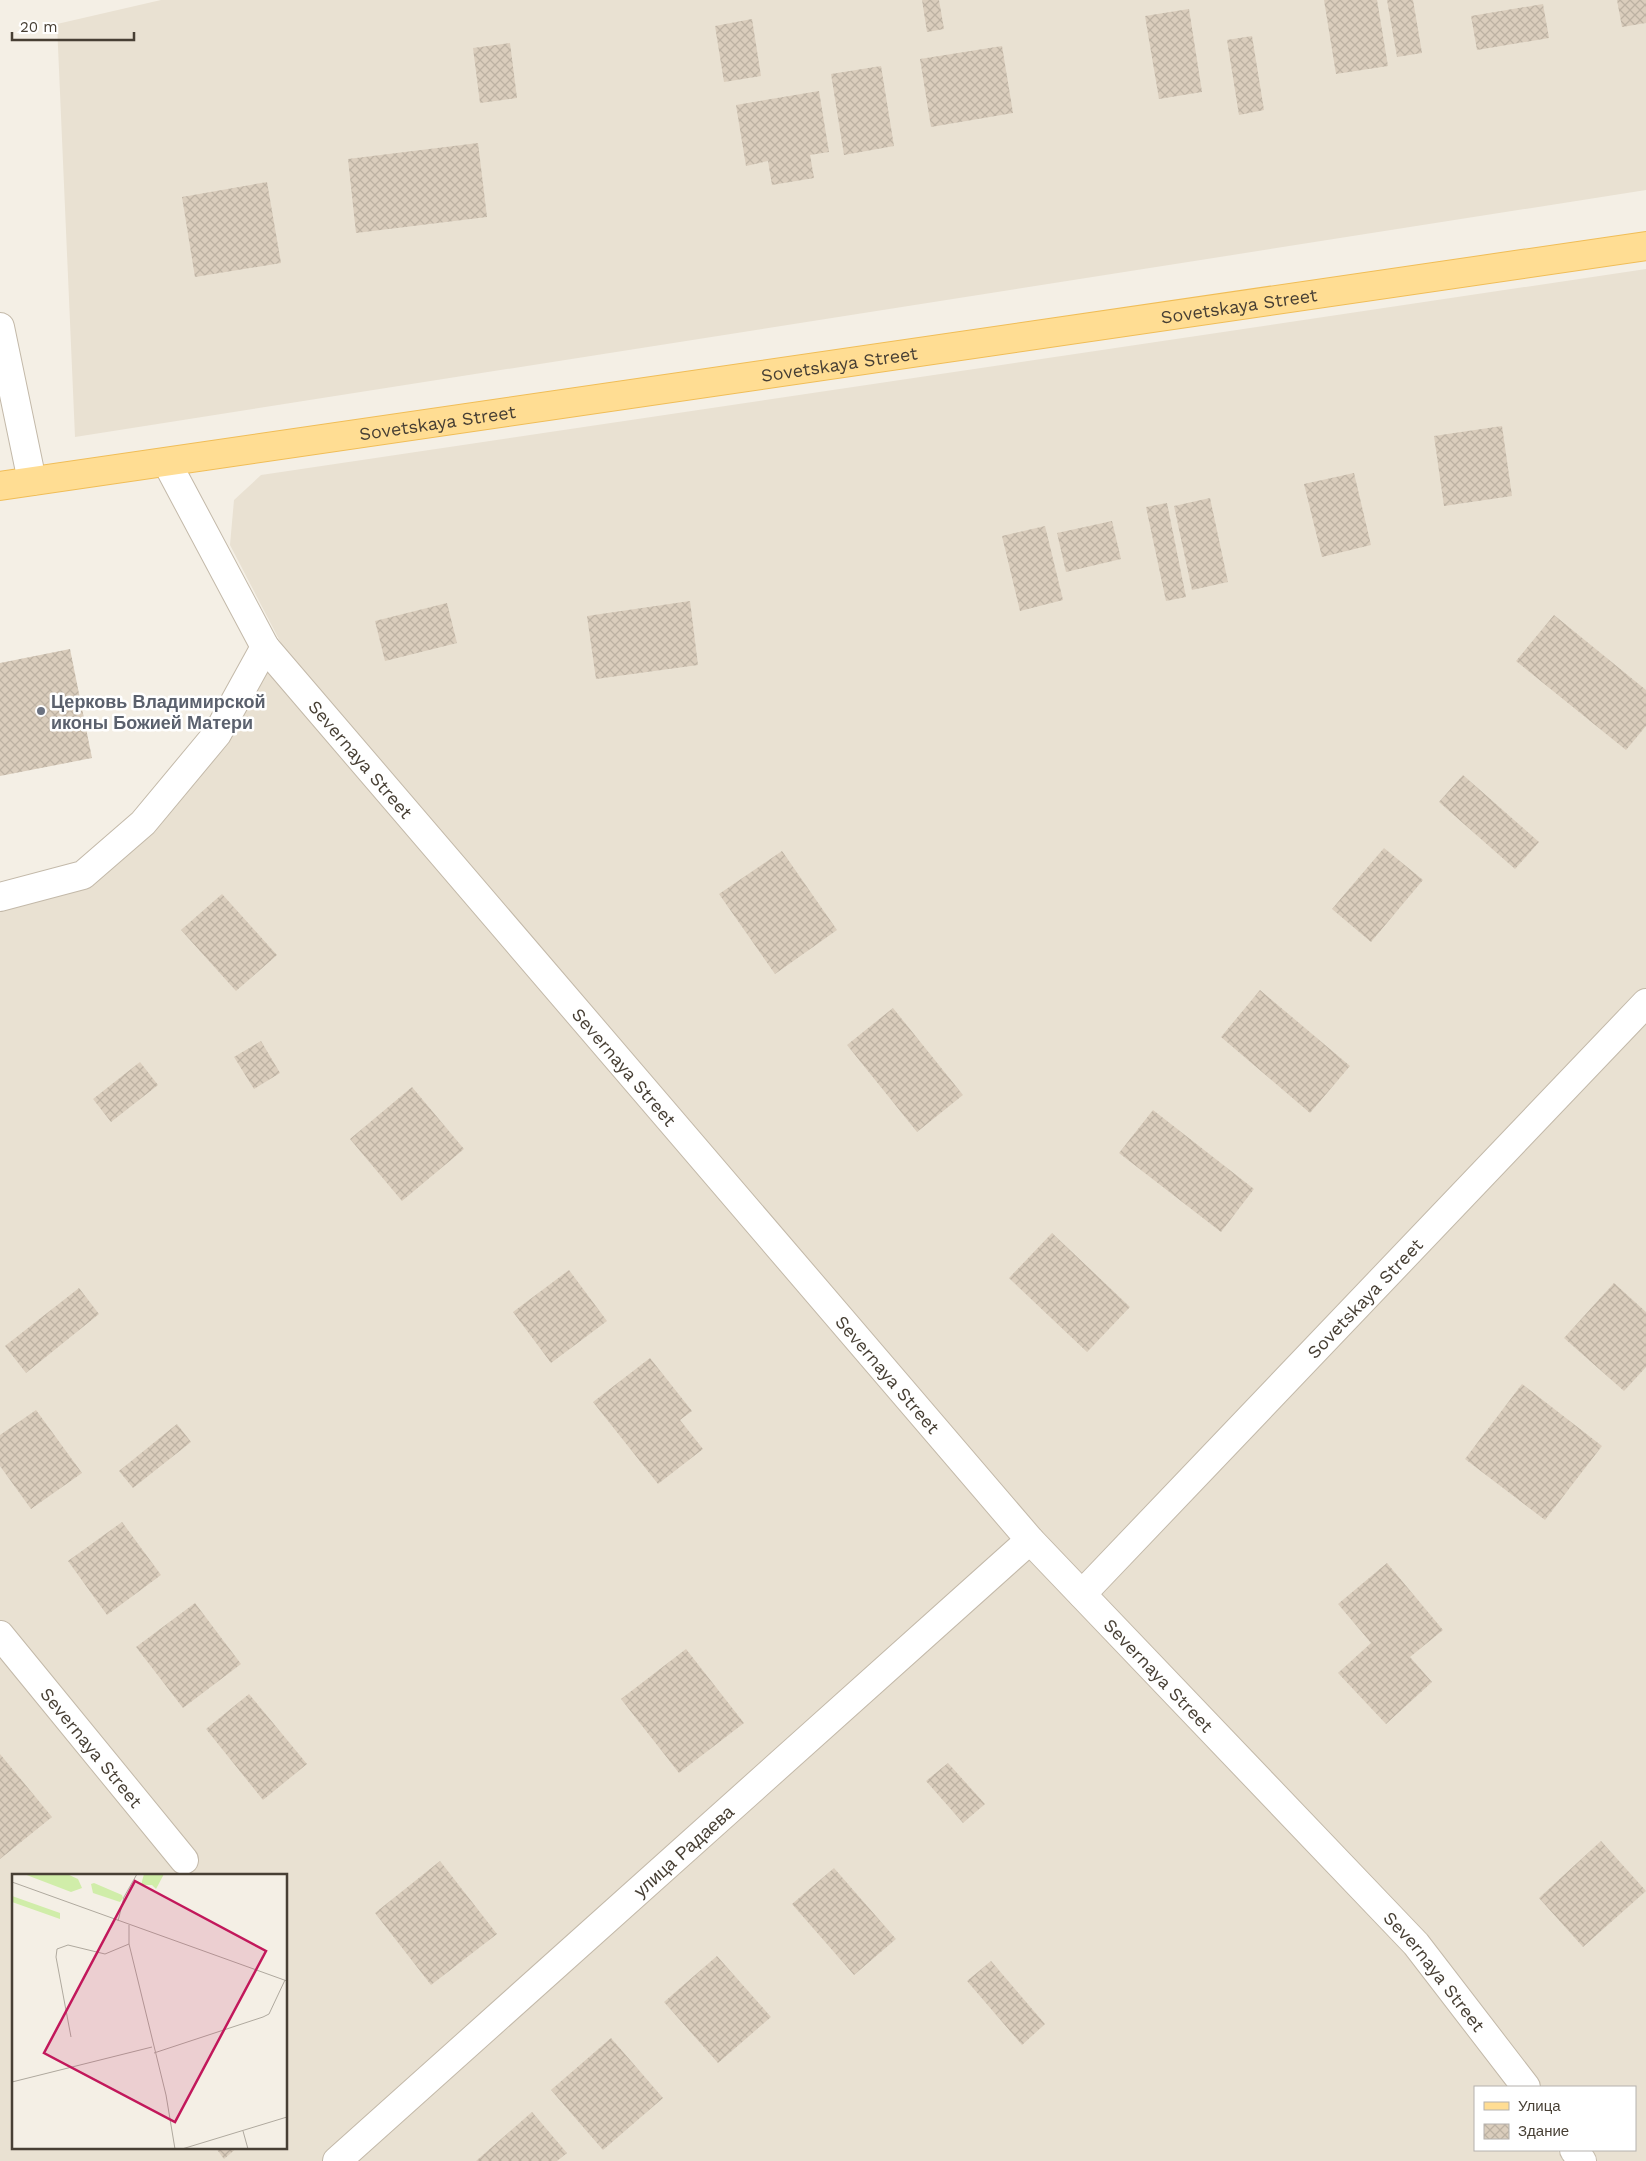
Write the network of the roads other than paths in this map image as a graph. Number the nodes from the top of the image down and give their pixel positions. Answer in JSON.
{"nodes":[{"id":1,"x":1646,"y":246,"type":"edge"},
{"id":2,"x":0,"y":327,"type":"edge"},
{"id":3,"x":167,"y":463,"type":"junction"},
{"id":4,"x":32,"y":482,"type":"junction"},
{"id":5,"x":0,"y":486,"type":"edge"},
{"id":6,"x":265,"y":647,"type":"junction"},
{"id":7,"x":0,"y":897,"type":"edge"},
{"id":8,"x":1646,"y":1003,"type":"edge"},
{"id":9,"x":1030,"y":1540,"type":"junction"},
{"id":10,"x":1082,"y":1594,"type":"junction"},
{"id":11,"x":0,"y":1634,"type":"edge"},
{"id":12,"x":184,"y":1860,"type":"dead end"},
{"id":13,"x":1525,"y":2086,"type":"edge"},
{"id":14,"x":337,"y":2161,"type":"edge"}],
"edges":[{"from":1,"to":3,"type":"main road","name":"Sovetskaya Street"},
{"from":2,"to":4,"type":"street"},
{"from":3,"to":4,"type":"main road","name":"Sovetskaya Street"},
{"from":3,"to":6,"type":"street","name":"Severnaya Street"},
{"from":4,"to":5,"type":"main road","name":"Sovetskaya Street"},
{"from":6,"to":7,"type":"street"},
{"from":6,"to":9,"type":"street","name":"Severnaya Street"},
{"from":8,"to":10,"type":"street","name":"Sovetskaya Street"},
{"from":9,"to":10,"type":"street","name":"Severnaya Street"},
{"from":9,"to":14,"type":"street","name":"улица Радаева"},
{"from":10,"to":13,"type":"street","name":"Severnaya Street"},
{"from":11,"to":12,"type":"street","name":"Severnaya Street"}]}
